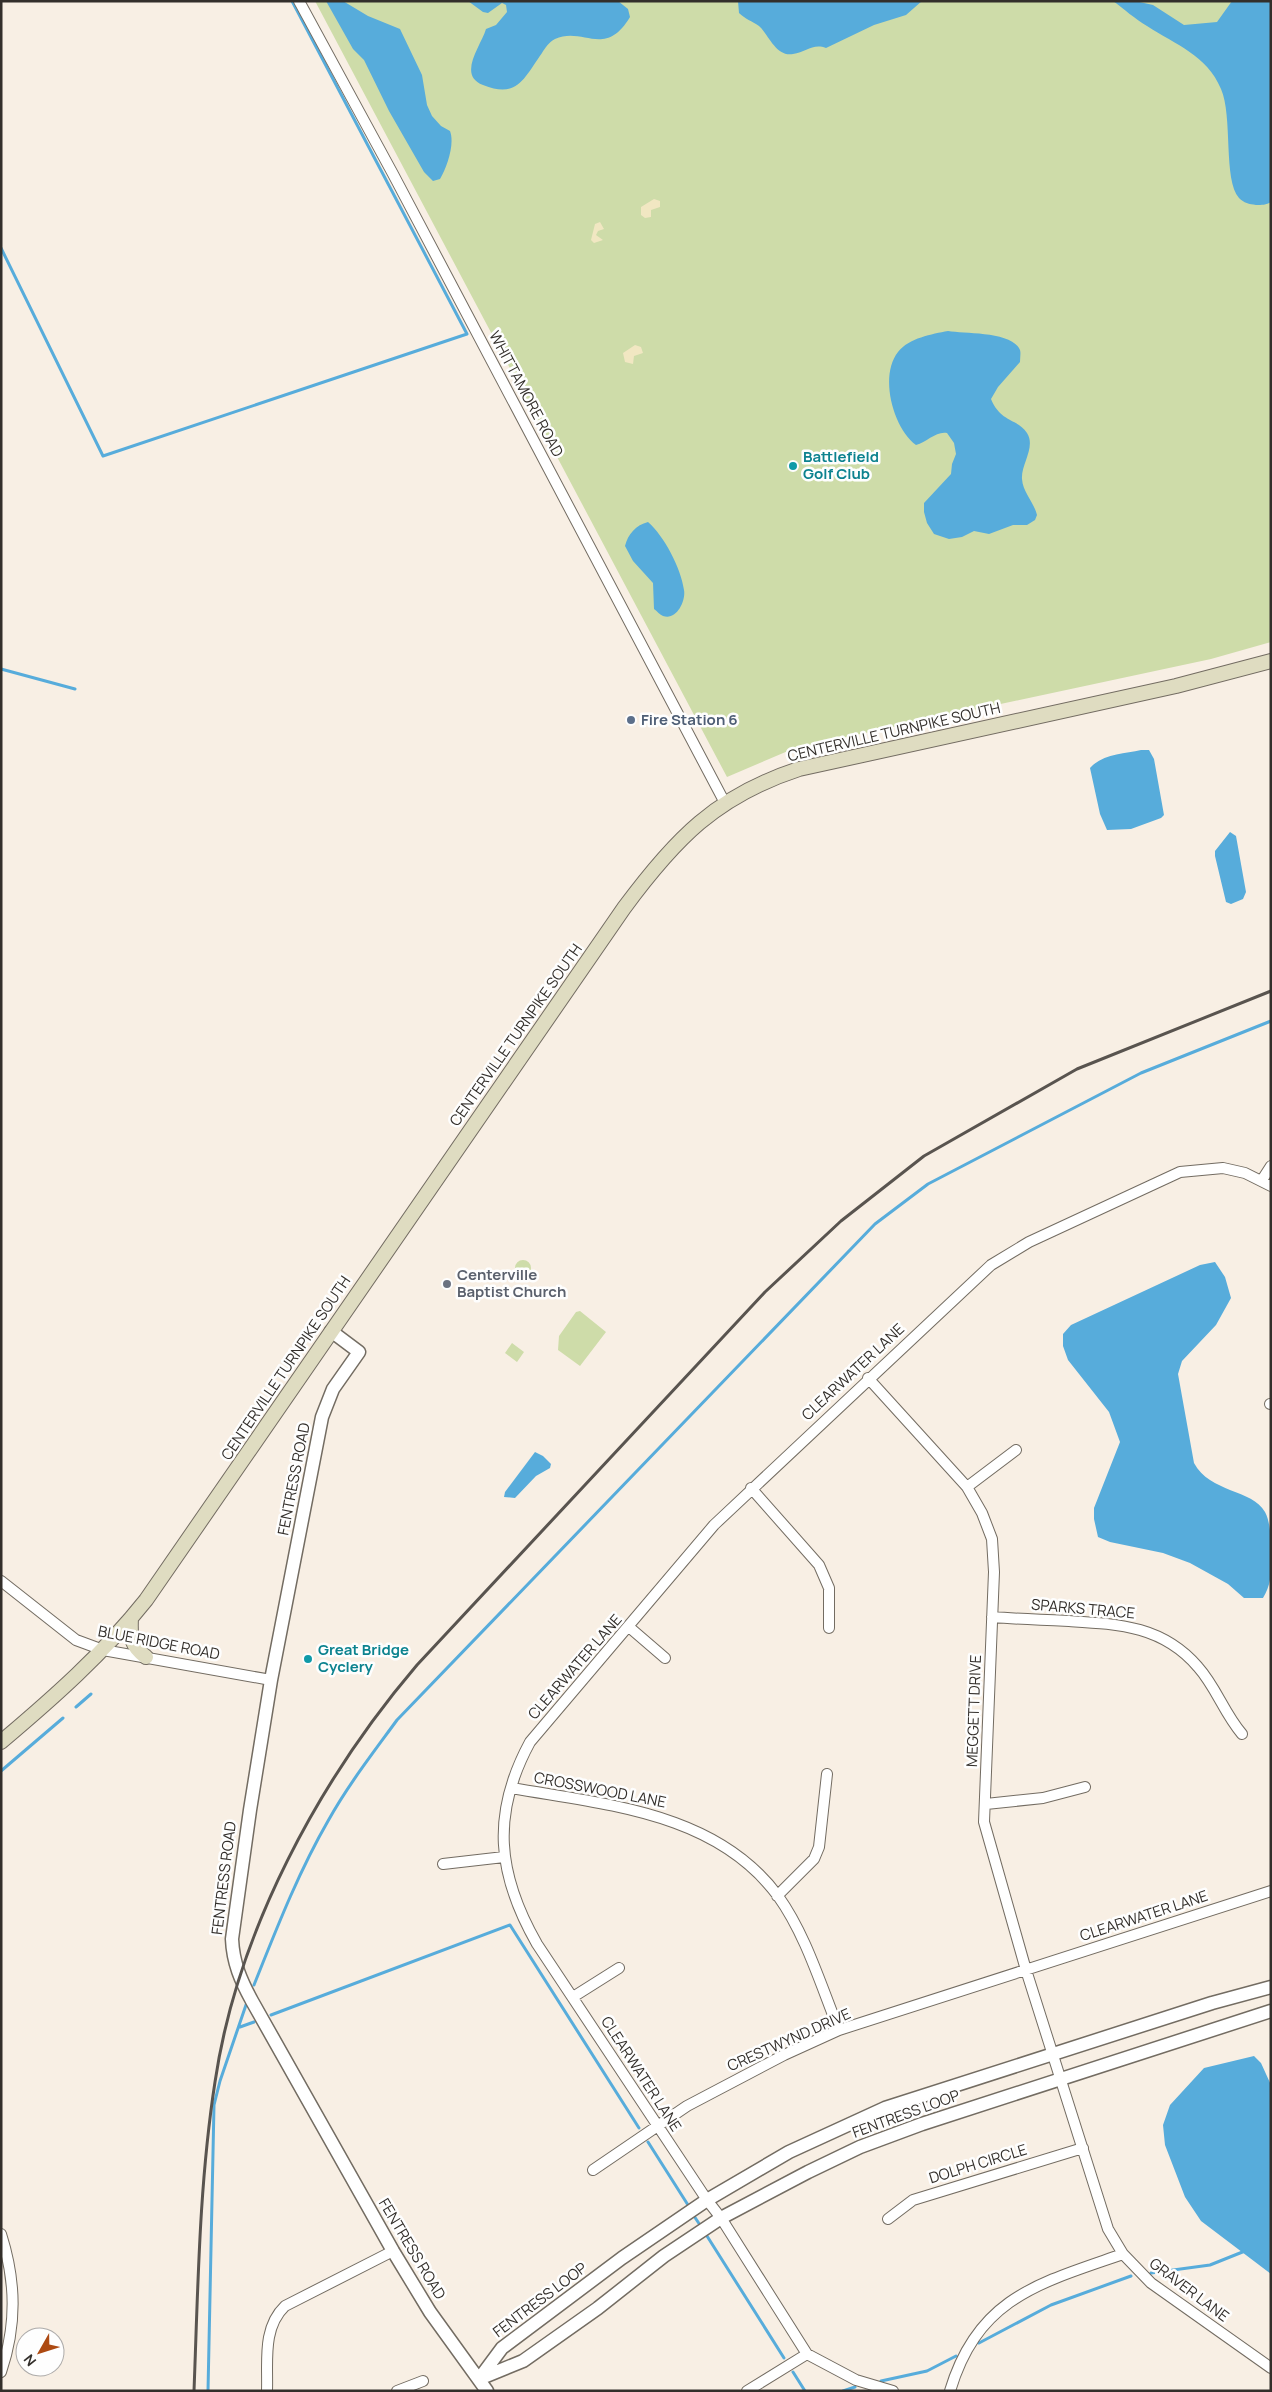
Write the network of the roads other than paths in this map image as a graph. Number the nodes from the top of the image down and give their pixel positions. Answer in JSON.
{"nodes":[{"id":1,"x":299,"y":1,"type":"edge"},
{"id":2,"x":1271,"y":662,"type":"edge"},
{"id":3,"x":725,"y":803,"type":"junction"},
{"id":4,"x":1271,"y":1166,"type":"edge"},
{"id":5,"x":1266,"y":1183,"type":"edge"},
{"id":6,"x":331,"y":1331,"type":"junction"},
{"id":7,"x":868,"y":1378,"type":"junction"},
{"id":8,"x":1016,"y":1450,"type":"dead end"},
{"id":9,"x":966,"y":1487,"type":"junction"},
{"id":10,"x":751,"y":1488,"type":"junction"},
{"id":11,"x":1,"y":1581,"type":"edge"},
{"id":12,"x":992,"y":1617,"type":"junction"},
{"id":13,"x":131,"y":1618,"type":"junction"},
{"id":14,"x":629,"y":1627,"type":"junction"},
{"id":15,"x":830,"y":1628,"type":"dead end"},
{"id":16,"x":103,"y":1650,"type":"junction"},
{"id":17,"x":146,"y":1658,"type":"junction"},
{"id":18,"x":665,"y":1658,"type":"dead end"},
{"id":19,"x":271,"y":1680,"type":"junction"},
{"id":20,"x":1242,"y":1734,"type":"dead end"},
{"id":21,"x":1,"y":1742,"type":"edge"},
{"id":22,"x":827,"y":1774,"type":"dead end"},
{"id":23,"x":1085,"y":1787,"type":"dead end"},
{"id":24,"x":512,"y":1788,"type":"junction"},
{"id":25,"x":986,"y":1804,"type":"junction"},
{"id":26,"x":504,"y":1857,"type":"junction"},
{"id":27,"x":443,"y":1864,"type":"dead end"},
{"id":28,"x":1271,"y":1891,"type":"edge"},
{"id":29,"x":777,"y":1896,"type":"junction"},
{"id":30,"x":619,"y":1968,"type":"dead end"},
{"id":31,"x":1026,"y":1970,"type":"junction"},
{"id":32,"x":1271,"y":1987,"type":"edge"},
{"id":33,"x":573,"y":1997,"type":"junction"},
{"id":34,"x":1271,"y":2011,"type":"edge"},
{"id":35,"x":839,"y":2030,"type":"junction"},
{"id":36,"x":1053,"y":2054,"type":"junction"},
{"id":37,"x":1061,"y":2078,"type":"junction"},
{"id":38,"x":657,"y":2126,"type":"junction"},
{"id":39,"x":1083,"y":2148,"type":"junction"},
{"id":40,"x":593,"y":2170,"type":"dead end"},
{"id":41,"x":707,"y":2200,"type":"junction"},
{"id":42,"x":722,"y":2218,"type":"junction"},
{"id":43,"x":888,"y":2219,"type":"dead end"},
{"id":44,"x":1,"y":2234,"type":"edge"},
{"id":45,"x":393,"y":2250,"type":"junction"},
{"id":46,"x":1123,"y":2254,"type":"junction"},
{"id":47,"x":807,"y":2354,"type":"junction"},
{"id":48,"x":1271,"y":2368,"type":"edge"},
{"id":49,"x":1,"y":2372,"type":"edge"},
{"id":50,"x":479,"y":2379,"type":"junction"},
{"id":51,"x":423,"y":2382,"type":"dead end"},
{"id":52,"x":267,"y":2391,"type":"edge"},
{"id":53,"x":397,"y":2391,"type":"edge"},
{"id":54,"x":487,"y":2391,"type":"edge"},
{"id":55,"x":747,"y":2391,"type":"edge"},
{"id":56,"x":893,"y":2391,"type":"edge"},
{"id":57,"x":950,"y":2391,"type":"edge"}],
"edges":[{"from":1,"to":3,"type":"street","name":"WHITTAMORE ROAD"},
{"from":2,"to":3,"type":"main road","name":"CENTERVILLE TURNPIKE SOUTH"},
{"from":3,"to":6,"type":"main road","name":"CENTERVILLE TURNPIKE SOUTH"},
{"from":4,"to":5,"type":"street"},
{"from":5,"to":7,"type":"street","name":"CLEARWATER LANE"},
{"from":6,"to":13,"type":"main road","name":"CENTERVILLE TURNPIKE SOUTH"},
{"from":6,"to":19,"type":"street","name":"FENTRESS ROAD"},
{"from":7,"to":9,"type":"street","name":"MEGGETT DRIVE"},
{"from":7,"to":10,"type":"street","name":"CLEARWATER LANE"},
{"from":8,"to":9,"type":"street"},
{"from":9,"to":12,"type":"street","name":"MEGGETT DRIVE"},
{"from":10,"to":14,"type":"street","name":"CLEARWATER LANE"},
{"from":10,"to":15,"type":"street"},
{"from":11,"to":16,"type":"street","name":"BLUE RIDGE ROAD"},
{"from":12,"to":20,"type":"street","name":"SPARKS TRACE"},
{"from":12,"to":25,"type":"street","name":"MEGGETT DRIVE"},
{"from":13,"to":16,"type":"main road","name":"CENTERVILLE TURNPIKE SOUTH"},
{"from":13,"to":17,"type":"main road"},
{"from":14,"to":18,"type":"street"},
{"from":14,"to":24,"type":"street","name":"CLEARWATER LANE"},
{"from":16,"to":17,"type":"street","name":"BLUE RIDGE ROAD"},
{"from":16,"to":21,"type":"main road","name":"CENTERVILLE TURNPIKE SOUTH"},
{"from":17,"to":19,"type":"street","name":"BLUE RIDGE ROAD"},
{"from":19,"to":45,"type":"street","name":"FENTRESS ROAD"},
{"from":22,"to":29,"type":"street"},
{"from":23,"to":25,"type":"street"},
{"from":24,"to":26,"type":"street","name":"CLEARWATER LANE"},
{"from":24,"to":29,"type":"street","name":"CROSSWOOD LANE"},
{"from":25,"to":31,"type":"street","name":"MEGGETT DRIVE"},
{"from":26,"to":27,"type":"street"},
{"from":26,"to":33,"type":"street","name":"CLEARWATER LANE"},
{"from":28,"to":31,"type":"street","name":"CLEARWATER LANE"},
{"from":29,"to":35,"type":"street","name":"CROSSWOOD LANE"},
{"from":30,"to":33,"type":"street"},
{"from":31,"to":35,"type":"street","name":"CRESTWYND DRIVE"},
{"from":31,"to":36,"type":"street","name":"MEGGETT DRIVE"},
{"from":32,"to":36,"type":"street","name":"FENTRESS LOOP"},
{"from":33,"to":38,"type":"street","name":"CLEARWATER LANE"},
{"from":34,"to":37,"type":"street","name":"FENTRESS LOOP"},
{"from":35,"to":38,"type":"street","name":"CRESTWYND DRIVE"},
{"from":36,"to":37,"type":"street","name":"MEGGETT DRIVE"},
{"from":36,"to":41,"type":"street","name":"FENTRESS LOOP"},
{"from":37,"to":39,"type":"street","name":"GRAVER LANE"},
{"from":37,"to":42,"type":"street","name":"FENTRESS LOOP"},
{"from":38,"to":40,"type":"street","name":"CRESTWYND DRIVE"},
{"from":38,"to":41,"type":"street","name":"CLEARWATER LANE"},
{"from":39,"to":43,"type":"street","name":"DOLPH CIRCLE"},
{"from":39,"to":46,"type":"street","name":"GRAVER LANE"},
{"from":41,"to":42,"type":"street","name":"CLEARWATER LANE"},
{"from":41,"to":50,"type":"street","name":"FENTRESS LOOP"},
{"from":42,"to":47,"type":"street","name":"CLEARWATER LANE"},
{"from":42,"to":50,"type":"street","name":"FENTRESS LOOP"},
{"from":44,"to":49,"type":"street"},
{"from":45,"to":50,"type":"street","name":"FENTRESS ROAD"},
{"from":45,"to":52,"type":"street"},
{"from":46,"to":48,"type":"street","name":"GRAVER LANE"},
{"from":46,"to":57,"type":"street"},
{"from":47,"to":55,"type":"street"},
{"from":47,"to":56,"type":"street"},
{"from":50,"to":54,"type":"street","name":"FENTRESS ROAD"},
{"from":51,"to":53,"type":"street"}]}
